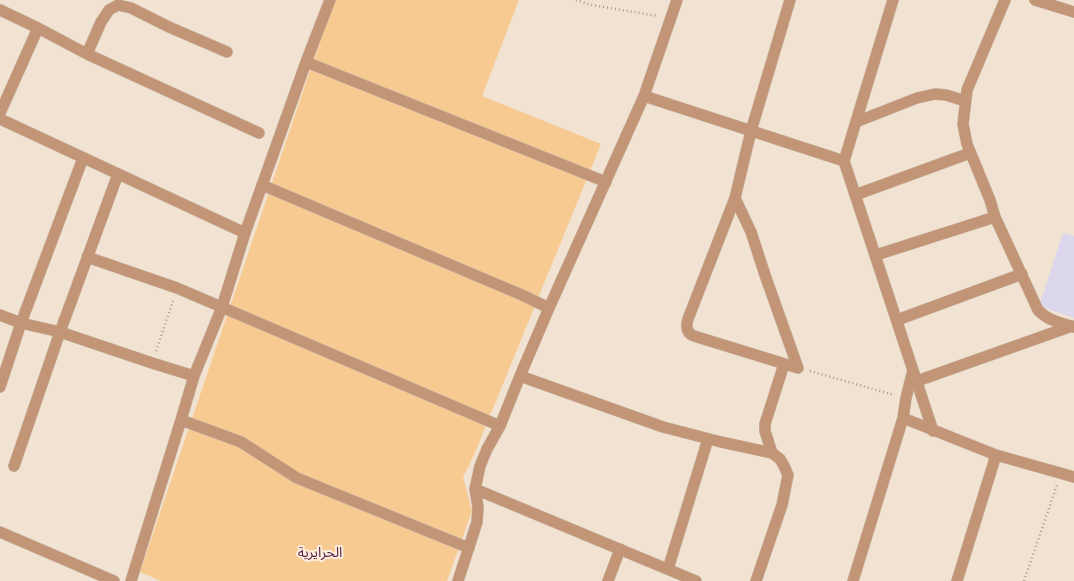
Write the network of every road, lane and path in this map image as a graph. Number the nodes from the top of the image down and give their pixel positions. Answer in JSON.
{"nodes":[{"id":1,"x":330,"y":0,"type":"edge"},
{"id":2,"x":576,"y":0,"type":"edge"},
{"id":3,"x":677,"y":0,"type":"edge"},
{"id":4,"x":790,"y":0,"type":"edge"},
{"id":5,"x":893,"y":0,"type":"edge"},
{"id":6,"x":1005,"y":0,"type":"edge"},
{"id":7,"x":1035,"y":0,"type":"edge"},
{"id":8,"x":0,"y":10,"type":"edge"},
{"id":9,"x":1074,"y":12,"type":"edge"},
{"id":10,"x":670,"y":18,"type":"junction"},
{"id":11,"x":38,"y":28,"type":"junction"},
{"id":12,"x":227,"y":52,"type":"dead end"},
{"id":13,"x":87,"y":54,"type":"junction"},
{"id":14,"x":306,"y":62,"type":"junction"},
{"id":15,"x":644,"y":96,"type":"junction"},
{"id":16,"x":965,"y":101,"type":"junction"},
{"id":17,"x":0,"y":113,"type":"edge"},
{"id":18,"x":0,"y":119,"type":"edge"},
{"id":19,"x":856,"y":122,"type":"junction"},
{"id":20,"x":750,"y":131,"type":"junction"},
{"id":21,"x":258,"y":133,"type":"dead end"},
{"id":22,"x":970,"y":153,"type":"junction"},
{"id":23,"x":83,"y":158,"type":"junction"},
{"id":24,"x":844,"y":161,"type":"junction"},
{"id":25,"x":118,"y":174,"type":"junction"},
{"id":26,"x":606,"y":182,"type":"junction"},
{"id":27,"x":262,"y":185,"type":"junction"},
{"id":28,"x":855,"y":195,"type":"junction"},
{"id":29,"x":735,"y":198,"type":"junction"},
{"id":30,"x":995,"y":217,"type":"junction"},
{"id":31,"x":245,"y":233,"type":"junction"},
{"id":32,"x":876,"y":255,"type":"junction"},
{"id":33,"x":87,"y":257,"type":"junction"},
{"id":34,"x":1022,"y":274,"type":"junction"},
{"id":35,"x":177,"y":288,"type":"junction"},
{"id":36,"x":222,"y":307,"type":"junction"},
{"id":37,"x":549,"y":308,"type":"junction"},
{"id":38,"x":0,"y":315,"type":"edge"},
{"id":39,"x":897,"y":320,"type":"junction"},
{"id":40,"x":21,"y":324,"type":"junction"},
{"id":41,"x":1073,"y":327,"type":"edge"},
{"id":42,"x":60,"y":332,"type":"junction"},
{"id":43,"x":152,"y":363,"type":"junction"},
{"id":44,"x":784,"y":364,"type":"junction"},
{"id":45,"x":798,"y":368,"type":"junction"},
{"id":46,"x":915,"y":375,"type":"junction"},
{"id":47,"x":194,"y":376,"type":"junction"},
{"id":48,"x":520,"y":376,"type":"junction"},
{"id":49,"x":0,"y":387,"type":"edge"},
{"id":50,"x":906,"y":398,"type":"junction"},
{"id":51,"x":903,"y":418,"type":"junction"},
{"id":52,"x":181,"y":420,"type":"junction"},
{"id":53,"x":500,"y":426,"type":"junction"},
{"id":54,"x":933,"y":431,"type":"junction"},
{"id":55,"x":708,"y":439,"type":"junction"},
{"id":56,"x":772,"y":453,"type":"junction"},
{"id":57,"x":996,"y":455,"type":"junction"},
{"id":58,"x":14,"y":466,"type":"dead end"},
{"id":59,"x":1061,"y":474,"type":"junction"},
{"id":60,"x":1074,"y":476,"type":"edge"},
{"id":61,"x":475,"y":489,"type":"junction"},
{"id":62,"x":0,"y":532,"type":"edge"},
{"id":63,"x":469,"y":548,"type":"junction"},
{"id":64,"x":620,"y":549,"type":"junction"},
{"id":65,"x":668,"y":569,"type":"junction"},
{"id":66,"x":114,"y":581,"type":"edge"},
{"id":67,"x":131,"y":581,"type":"edge"},
{"id":68,"x":458,"y":581,"type":"edge"},
{"id":69,"x":608,"y":581,"type":"edge"},
{"id":70,"x":696,"y":581,"type":"edge"},
{"id":71,"x":756,"y":581,"type":"edge"},
{"id":72,"x":853,"y":581,"type":"edge"},
{"id":73,"x":957,"y":581,"type":"edge"},
{"id":74,"x":1024,"y":581,"type":"edge"}],
"edges":[{"from":1,"to":14,"type":"street"},
{"from":2,"to":10,"type":"path"},
{"from":3,"to":10,"type":"street"},
{"from":4,"to":20,"type":"street"},
{"from":5,"to":19,"type":"street"},
{"from":6,"to":16,"type":"street"},
{"from":7,"to":9,"type":"street"},
{"from":8,"to":11,"type":"street"},
{"from":10,"to":15,"type":"street"},
{"from":11,"to":13,"type":"street"},
{"from":11,"to":17,"type":"street"},
{"from":12,"to":13,"type":"street"},
{"from":13,"to":21,"type":"street"},
{"from":14,"to":26,"type":"street"},
{"from":14,"to":27,"type":"street"},
{"from":15,"to":20,"type":"street"},
{"from":15,"to":26,"type":"street"},
{"from":16,"to":19,"type":"street"},
{"from":16,"to":22,"type":"street"},
{"from":18,"to":23,"type":"street"},
{"from":19,"to":24,"type":"street"},
{"from":20,"to":24,"type":"street"},
{"from":20,"to":29,"type":"street"},
{"from":22,"to":28,"type":"street"},
{"from":22,"to":30,"type":"street"},
{"from":23,"to":25,"type":"street"},
{"from":23,"to":40,"type":"street"},
{"from":24,"to":28,"type":"street"},
{"from":25,"to":31,"type":"street"},
{"from":25,"to":33,"type":"street"},
{"from":26,"to":37,"type":"street"},
{"from":27,"to":31,"type":"street"},
{"from":27,"to":37,"type":"street"},
{"from":28,"to":32,"type":"street"},
{"from":29,"to":44,"type":"street"},
{"from":29,"to":45,"type":"street"},
{"from":30,"to":32,"type":"street"},
{"from":30,"to":34,"type":"street"},
{"from":31,"to":36,"type":"street"},
{"from":32,"to":39,"type":"street"},
{"from":33,"to":35,"type":"street"},
{"from":33,"to":42,"type":"street"},
{"from":34,"to":39,"type":"street"},
{"from":34,"to":41,"type":"street"},
{"from":35,"to":36,"type":"street"},
{"from":35,"to":43,"type":"path"},
{"from":36,"to":47,"type":"street"},
{"from":36,"to":53,"type":"street"},
{"from":37,"to":48,"type":"street"},
{"from":38,"to":40,"type":"street"},
{"from":39,"to":46,"type":"street"},
{"from":40,"to":42,"type":"street"},
{"from":40,"to":49,"type":"street"},
{"from":41,"to":46,"type":"street"},
{"from":42,"to":43,"type":"street"},
{"from":42,"to":58,"type":"street"},
{"from":43,"to":47,"type":"street"},
{"from":44,"to":45,"type":"street"},
{"from":44,"to":56,"type":"street"},
{"from":45,"to":50,"type":"path"},
{"from":46,"to":50,"type":"street"},
{"from":46,"to":54,"type":"street"},
{"from":47,"to":52,"type":"street"},
{"from":48,"to":53,"type":"street"},
{"from":48,"to":55,"type":"street"},
{"from":50,"to":51,"type":"street"},
{"from":51,"to":54,"type":"street"},
{"from":51,"to":72,"type":"street"},
{"from":52,"to":63,"type":"street"},
{"from":52,"to":67,"type":"street"},
{"from":53,"to":61,"type":"street"},
{"from":54,"to":57,"type":"street"},
{"from":55,"to":56,"type":"street"},
{"from":55,"to":65,"type":"street"},
{"from":56,"to":71,"type":"street"},
{"from":57,"to":59,"type":"street"},
{"from":57,"to":73,"type":"street"},
{"from":59,"to":60,"type":"street"},
{"from":59,"to":74,"type":"path"},
{"from":61,"to":63,"type":"street"},
{"from":61,"to":64,"type":"street"},
{"from":62,"to":66,"type":"street"},
{"from":63,"to":68,"type":"street"},
{"from":64,"to":65,"type":"street"},
{"from":64,"to":69,"type":"street"},
{"from":65,"to":70,"type":"street"}]}
